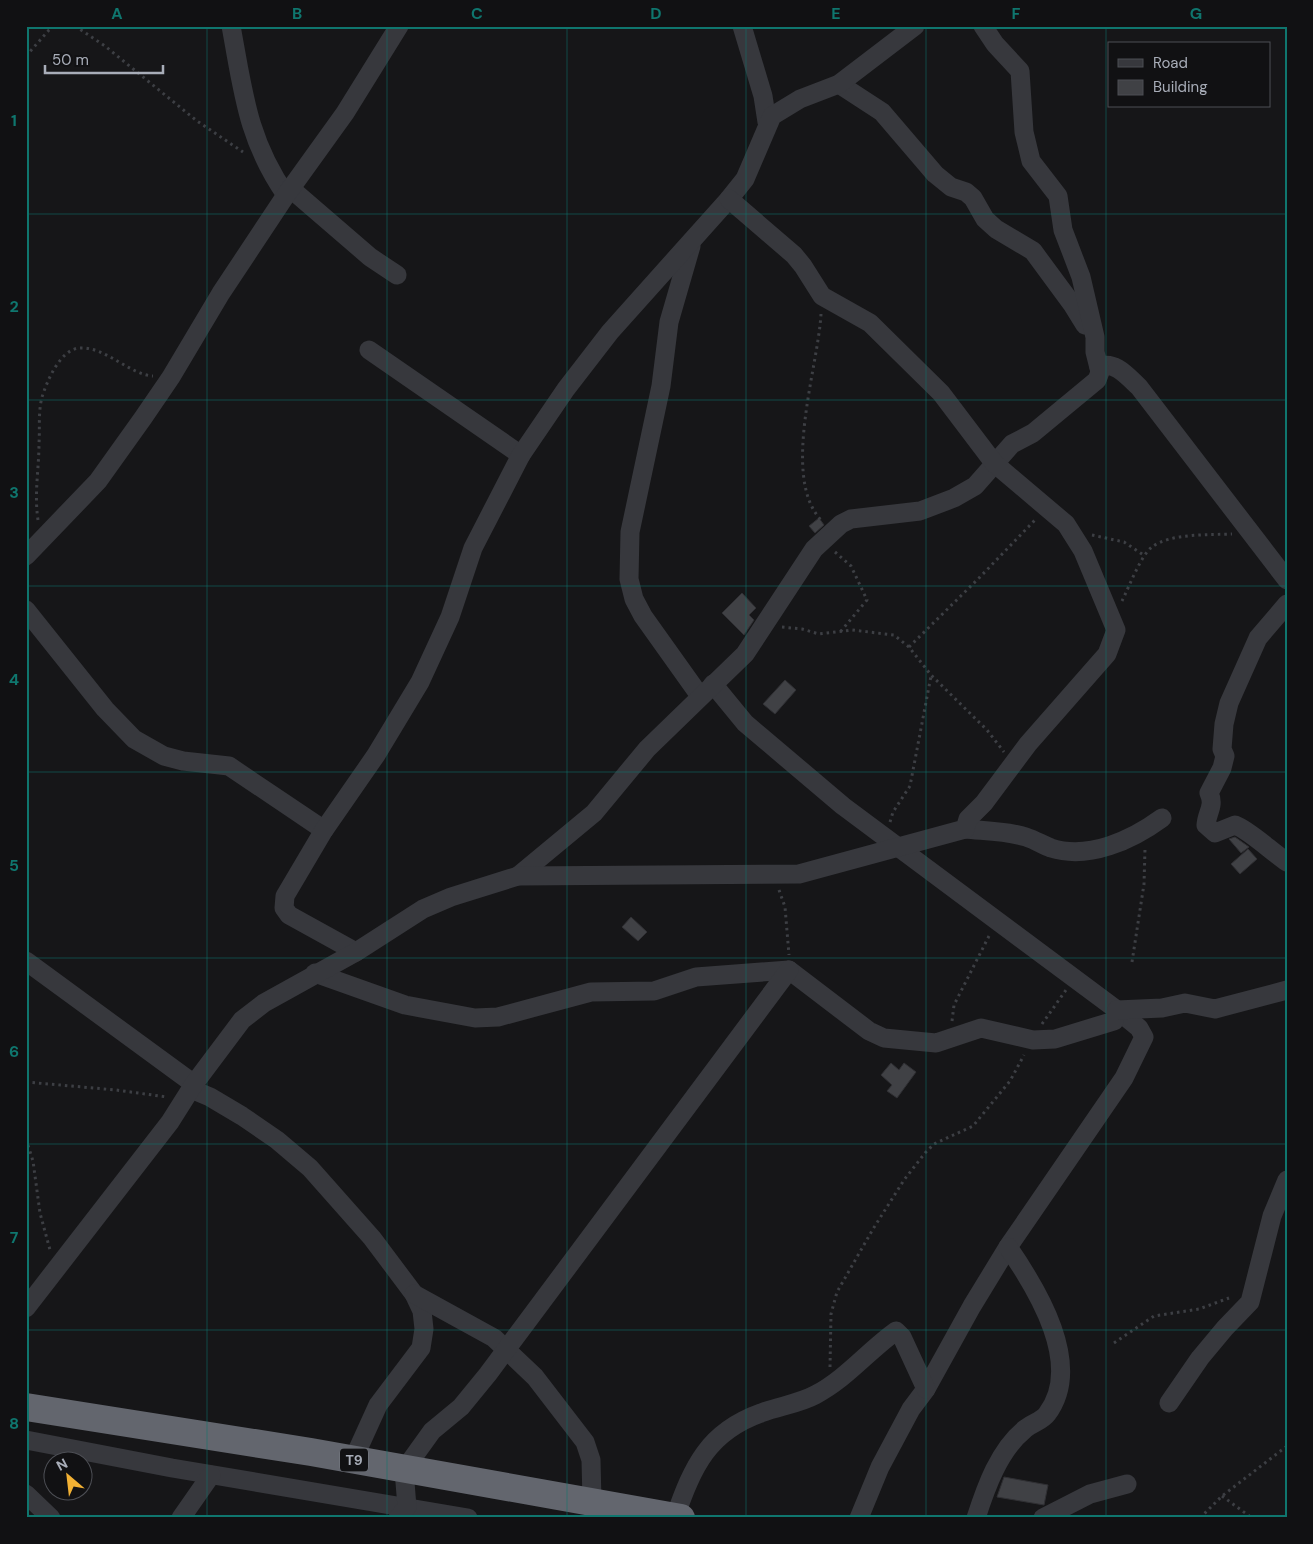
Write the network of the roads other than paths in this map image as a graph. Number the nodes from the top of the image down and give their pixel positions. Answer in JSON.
{"nodes":[{"id":1,"x":231,"y":26,"type":"edge"},
{"id":2,"x":400,"y":26,"type":"edge"},
{"id":3,"x":742,"y":26,"type":"edge"},
{"id":4,"x":915,"y":26,"type":"edge"},
{"id":5,"x":983,"y":26,"type":"edge"},
{"id":6,"x":839,"y":84,"type":"junction"},
{"id":7,"x":767,"y":122,"type":"junction"},
{"id":8,"x":288,"y":191,"type":"junction"},
{"id":9,"x":729,"y":199,"type":"junction"},
{"id":10,"x":692,"y":242,"type":"junction"},
{"id":11,"x":397,"y":275,"type":"dead end"},
{"id":12,"x":1095,"y":337,"type":"junction"},
{"id":13,"x":369,"y":350,"type":"dead end"},
{"id":14,"x":1099,"y":367,"type":"junction"},
{"id":15,"x":521,"y":455,"type":"junction"},
{"id":16,"x":994,"y":463,"type":"junction"},
{"id":17,"x":26,"y":556,"type":"edge"},
{"id":18,"x":1287,"y":580,"type":"edge"},
{"id":19,"x":1287,"y":604,"type":"edge"},
{"id":20,"x":26,"y":610,"type":"edge"},
{"id":21,"x":706,"y":690,"type":"junction"},
{"id":22,"x":1162,"y":818,"type":"dead end"},
{"id":23,"x":324,"y":830,"type":"junction"},
{"id":24,"x":965,"y":830,"type":"junction"},
{"id":25,"x":891,"y":841,"type":"junction"},
{"id":26,"x":1287,"y":862,"type":"edge"},
{"id":27,"x":518,"y":876,"type":"junction"},
{"id":28,"x":356,"y":952,"type":"junction"},
{"id":29,"x":26,"y":962,"type":"edge"},
{"id":30,"x":789,"y":970,"type":"junction"},
{"id":31,"x":314,"y":973,"type":"junction"},
{"id":32,"x":1287,"y":990,"type":"edge"},
{"id":33,"x":1117,"y":1010,"type":"junction"},
{"id":34,"x":189,"y":1091,"type":"junction"},
{"id":35,"x":1287,"y":1180,"type":"edge"},
{"id":36,"x":1008,"y":1247,"type":"junction"},
{"id":37,"x":414,"y":1294,"type":"junction"},
{"id":38,"x":26,"y":1308,"type":"edge"},
{"id":39,"x":506,"y":1350,"type":"junction"},
{"id":40,"x":926,"y":1388,"type":"junction"},
{"id":41,"x":1169,"y":1403,"type":"dead end"},
{"id":42,"x":26,"y":1407,"type":"edge"},
{"id":43,"x":26,"y":1440,"type":"edge"},
{"id":44,"x":353,"y":1460,"type":"junction"},
{"id":45,"x":404,"y":1470,"type":"junction"},
{"id":46,"x":211,"y":1475,"type":"junction"},
{"id":47,"x":1127,"y":1484,"type":"dead end"},
{"id":48,"x":26,"y":1494,"type":"edge"},
{"id":49,"x":592,"y":1500,"type":"junction"},
{"id":50,"x":403,"y":1512,"type":"edge"},
{"id":51,"x":678,"y":1517,"type":"edge"},
{"id":52,"x":50,"y":1518,"type":"edge"},
{"id":53,"x":181,"y":1518,"type":"edge"},
{"id":54,"x":468,"y":1518,"type":"edge"},
{"id":55,"x":859,"y":1518,"type":"edge"},
{"id":56,"x":976,"y":1518,"type":"edge"},
{"id":57,"x":1043,"y":1518,"type":"edge"}],
"edges":[{"from":1,"to":8,"type":"street"},
{"from":2,"to":8,"type":"street"},
{"from":3,"to":7,"type":"street"},
{"from":4,"to":6,"type":"street"},
{"from":5,"to":12,"type":"street"},
{"from":6,"to":7,"type":"street"},
{"from":6,"to":12,"type":"street"},
{"from":7,"to":9,"type":"street"},
{"from":8,"to":11,"type":"street"},
{"from":8,"to":17,"type":"street"},
{"from":9,"to":10,"type":"street"},
{"from":9,"to":16,"type":"street"},
{"from":10,"to":15,"type":"street"},
{"from":10,"to":21,"type":"street"},
{"from":12,"to":14,"type":"street"},
{"from":13,"to":15,"type":"street"},
{"from":14,"to":16,"type":"street"},
{"from":14,"to":18,"type":"street"},
{"from":15,"to":23,"type":"street"},
{"from":16,"to":21,"type":"street"},
{"from":16,"to":24,"type":"street"},
{"from":19,"to":26,"type":"street"},
{"from":20,"to":23,"type":"street"},
{"from":21,"to":25,"type":"street"},
{"from":21,"to":27,"type":"street"},
{"from":22,"to":24,"type":"street"},
{"from":23,"to":28,"type":"street"},
{"from":24,"to":25,"type":"street"},
{"from":25,"to":27,"type":"street"},
{"from":25,"to":33,"type":"street"},
{"from":27,"to":28,"type":"street"},
{"from":28,"to":31,"type":"street"},
{"from":29,"to":34,"type":"street"},
{"from":30,"to":31,"type":"street"},
{"from":30,"to":33,"type":"street"},
{"from":30,"to":39,"type":"street"},
{"from":31,"to":34,"type":"street"},
{"from":32,"to":33,"type":"street"},
{"from":33,"to":36,"type":"street"},
{"from":34,"to":37,"type":"street"},
{"from":34,"to":38,"type":"street"},
{"from":35,"to":41,"type":"street"},
{"from":36,"to":40,"type":"street"},
{"from":36,"to":56,"type":"street"},
{"from":37,"to":39,"type":"street"},
{"from":37,"to":44,"type":"street"},
{"from":39,"to":45,"type":"street"},
{"from":39,"to":49,"type":"street"},
{"from":40,"to":51,"type":"street"},
{"from":40,"to":55,"type":"street"},
{"from":42,"to":44,"type":"highway","number":"T9"},
{"from":43,"to":46,"type":"street"},
{"from":44,"to":45,"type":"highway","number":"T9"},
{"from":45,"to":49,"type":"highway","number":"T9"},
{"from":45,"to":50,"type":"street"},
{"from":46,"to":50,"type":"street"},
{"from":46,"to":53,"type":"street"},
{"from":47,"to":57,"type":"street"},
{"from":48,"to":52,"type":"street"},
{"from":49,"to":51,"type":"highway","number":"T9"},
{"from":50,"to":54,"type":"street"}]}
